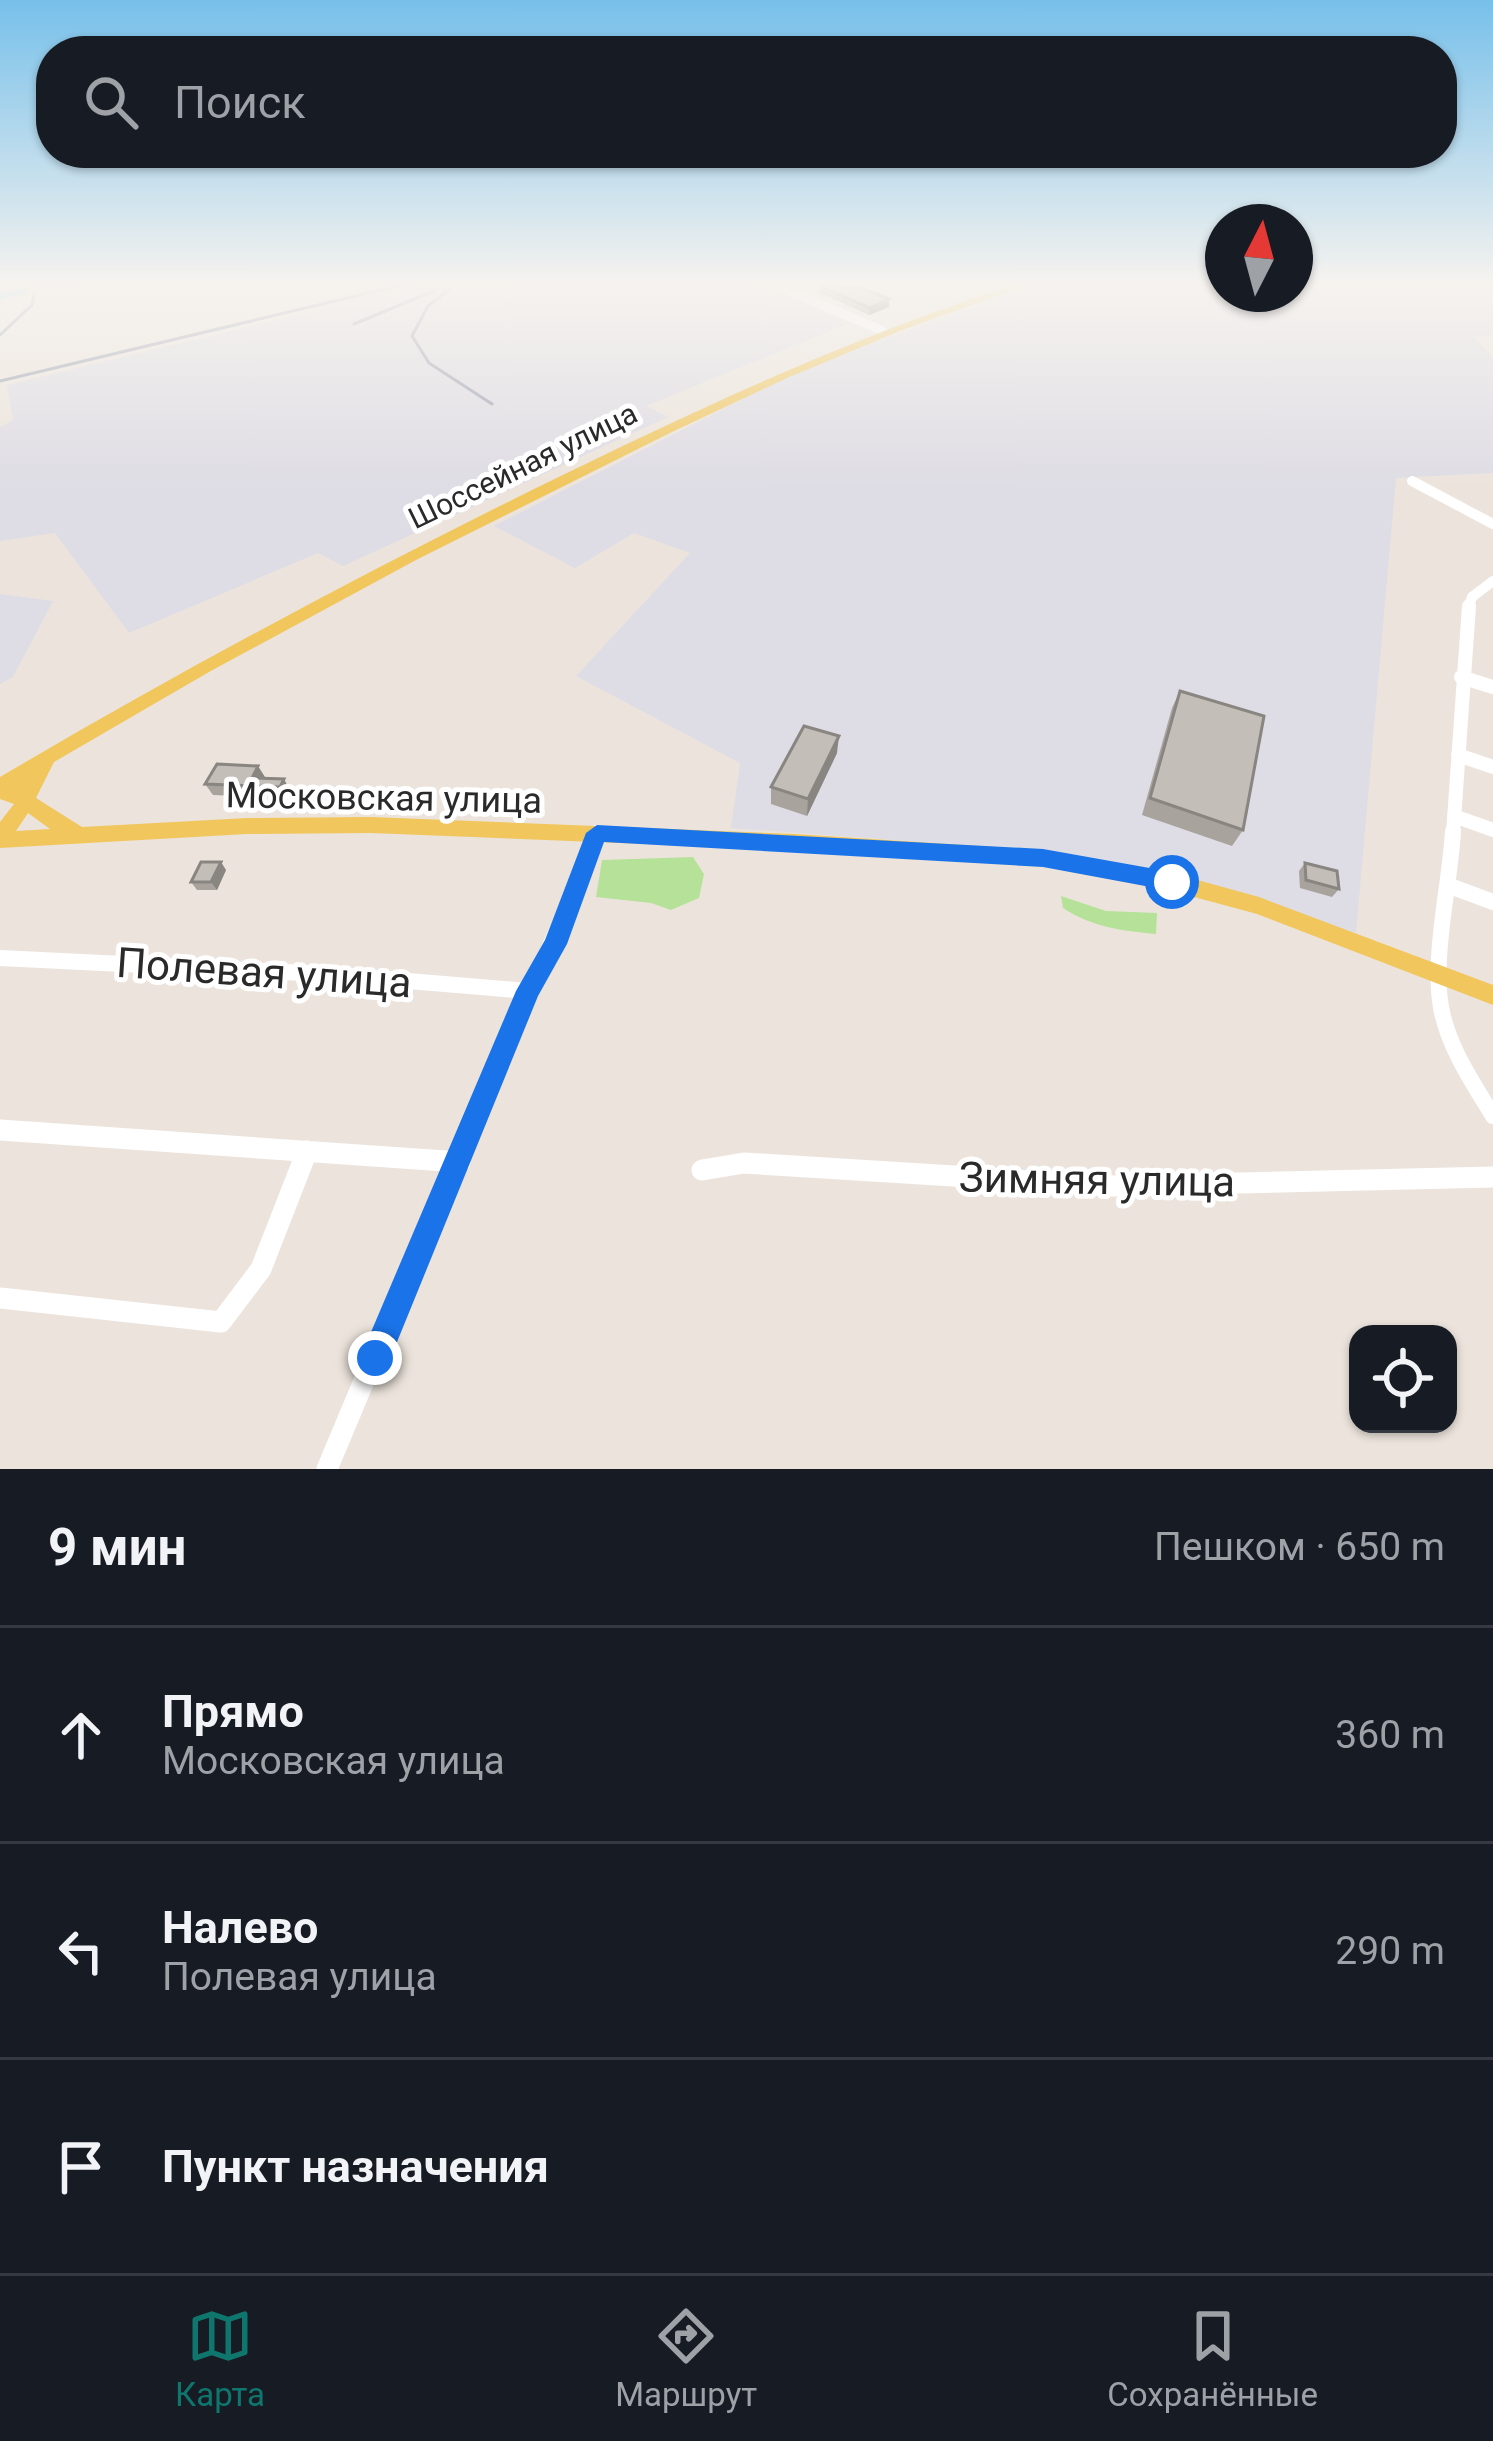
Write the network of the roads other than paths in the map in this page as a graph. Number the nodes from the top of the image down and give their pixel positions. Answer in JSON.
{"nodes":[{"id":1,"x":828,"y":353,"type":"edge"},
{"id":2,"x":1412,"y":481,"type":"dead end"},
{"id":3,"x":1493,"y":524,"type":"edge"},
{"id":4,"x":1493,"y":581,"type":"edge"},
{"id":5,"x":1472,"y":597,"type":"junction"},
{"id":6,"x":1493,"y":606,"type":"edge"},
{"id":7,"x":1461,"y":677,"type":"junction"},
{"id":8,"x":1493,"y":687,"type":"edge"},
{"id":9,"x":68,"y":746,"type":"junction"},
{"id":10,"x":1457,"y":754,"type":"junction"},
{"id":11,"x":1493,"y":766,"type":"edge"},
{"id":12,"x":0,"y":789,"type":"edge"},
{"id":13,"x":23,"y":802,"type":"junction"},
{"id":14,"x":1454,"y":816,"type":"junction"},
{"id":15,"x":1493,"y":830,"type":"edge"},
{"id":16,"x":597,"y":833,"type":"junction"},
{"id":17,"x":115,"y":834,"type":"junction"},
{"id":18,"x":0,"y":837,"type":"edge"},
{"id":19,"x":1450,"y":886,"type":"junction"},
{"id":20,"x":1493,"y":902,"type":"edge"},
{"id":21,"x":0,"y":958,"type":"edge"},
{"id":22,"x":1438,"y":974,"type":"junction"},
{"id":23,"x":528,"y":991,"type":"junction"},
{"id":24,"x":1493,"y":995,"type":"edge"},
{"id":25,"x":1493,"y":1116,"type":"edge"},
{"id":26,"x":0,"y":1130,"type":"edge"},
{"id":27,"x":307,"y":1151,"type":"junction"},
{"id":28,"x":460,"y":1162,"type":"junction"},
{"id":29,"x":702,"y":1170,"type":"dead end"},
{"id":30,"x":1493,"y":1178,"type":"edge"},
{"id":31,"x":0,"y":1298,"type":"edge"},
{"id":32,"x":327,"y":1469,"type":"edge"}],
"edges":[{"from":1,"to":9,"type":"main road","name":"Шоссейная улица"},
{"from":2,"to":3,"type":"street"},
{"from":4,"to":5,"type":"street"},
{"from":5,"to":6,"type":"street"},
{"from":5,"to":7,"type":"street"},
{"from":7,"to":8,"type":"street"},
{"from":7,"to":10,"type":"street"},
{"from":9,"to":12,"type":"main road","name":"Шоссейная улица"},
{"from":9,"to":13,"type":"main road","name":"Шоссейная улица"},
{"from":10,"to":11,"type":"street"},
{"from":10,"to":14,"type":"street"},
{"from":12,"to":13,"type":"main road","name":"Московская улица"},
{"from":13,"to":17,"type":"main road","name":"Московская улица"},
{"from":13,"to":18,"type":"main road","name":"Шоссейная улица"},
{"from":14,"to":15,"type":"street"},
{"from":14,"to":19,"type":"street"},
{"from":16,"to":17,"type":"main road","name":"Московская улица"},
{"from":16,"to":22,"type":"main road","name":"Московская улица"},
{"from":16,"to":23,"type":"street"},
{"from":17,"to":18,"type":"main road","name":"Московская улица"},
{"from":19,"to":20,"type":"street"},
{"from":19,"to":22,"type":"street"},
{"from":21,"to":23,"type":"street","name":"Полевая улица"},
{"from":22,"to":24,"type":"main road","name":"Московская улица"},
{"from":22,"to":25,"type":"street"},
{"from":23,"to":28,"type":"street"},
{"from":26,"to":27,"type":"street"},
{"from":27,"to":28,"type":"street"},
{"from":27,"to":31,"type":"street"},
{"from":28,"to":32,"type":"street"},
{"from":29,"to":30,"type":"street","name":"Зимняя улица"}]}
